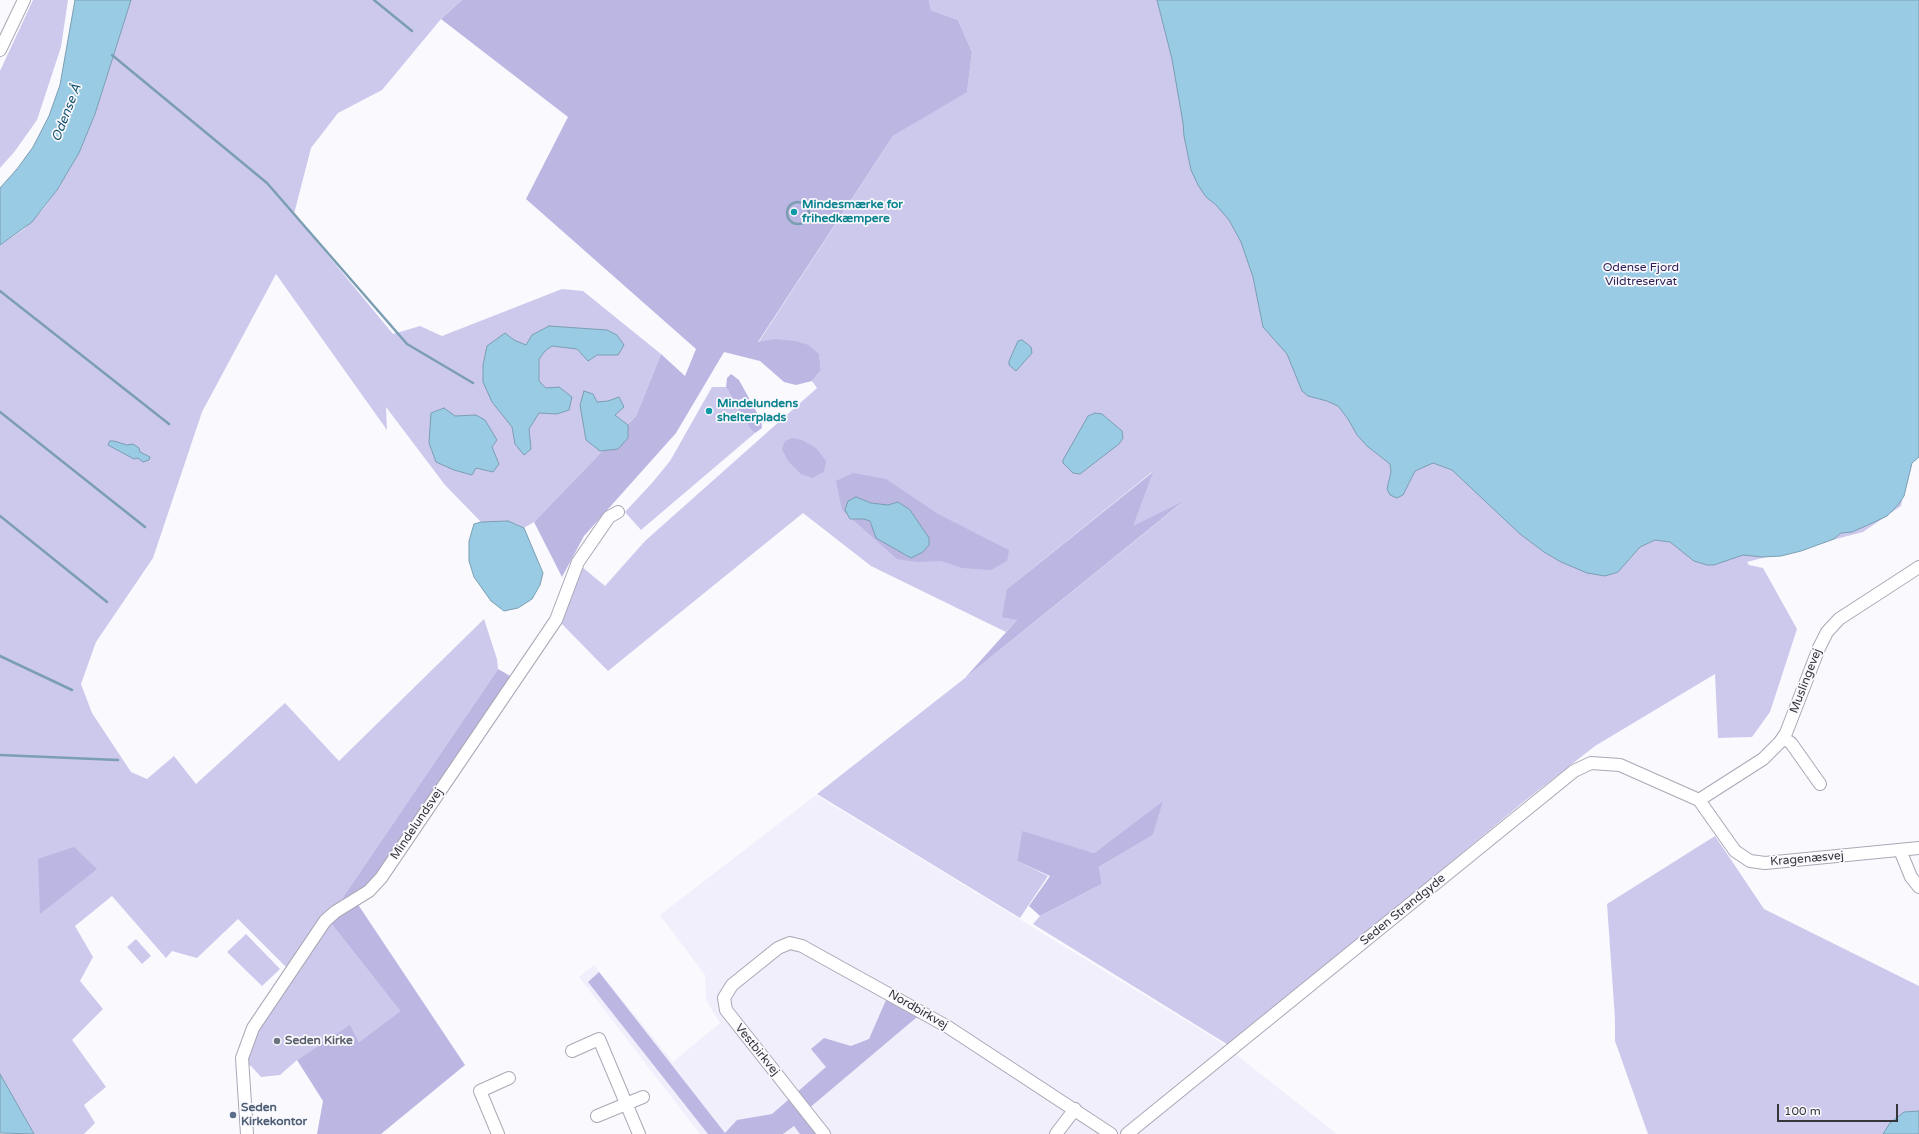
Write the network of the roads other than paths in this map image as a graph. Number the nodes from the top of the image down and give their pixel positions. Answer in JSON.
{"nodes":[{"id":1,"x":24,"y":0,"type":"edge"},
{"id":2,"x":0,"y":50,"type":"edge"},
{"id":3,"x":618,"y":512,"type":"dead end"},
{"id":4,"x":1919,"y":567,"type":"edge"},
{"id":5,"x":1783,"y":738,"type":"junction"},
{"id":6,"x":1820,"y":784,"type":"dead end"},
{"id":7,"x":1699,"y":800,"type":"junction"},
{"id":8,"x":1919,"y":848,"type":"edge"},
{"id":9,"x":1900,"y":850,"type":"junction"},
{"id":10,"x":1919,"y":887,"type":"edge"},
{"id":11,"x":755,"y":966,"type":"joint"},
{"id":12,"x":572,"y":1051,"type":"dead end"},
{"id":13,"x":509,"y":1078,"type":"dead end"},
{"id":14,"x":643,"y":1097,"type":"dead end"},
{"id":15,"x":626,"y":1104,"type":"junction"},
{"id":16,"x":1075,"y":1109,"type":"junction"},
{"id":17,"x":597,"y":1116,"type":"dead end"},
{"id":18,"x":247,"y":1134,"type":"edge"},
{"id":19,"x":498,"y":1134,"type":"edge"},
{"id":20,"x":639,"y":1134,"type":"edge"},
{"id":21,"x":824,"y":1134,"type":"edge"},
{"id":22,"x":1056,"y":1134,"type":"edge"},
{"id":23,"x":1111,"y":1134,"type":"edge"},
{"id":24,"x":1127,"y":1134,"type":"edge"}],
"edges":[{"from":1,"to":2,"type":"street"},
{"from":3,"to":18,"type":"street","name":"Mindelundsvej"},
{"from":4,"to":5,"type":"street","name":"Muslingevej"},
{"from":5,"to":6,"type":"street"},
{"from":5,"to":7,"type":"street","name":"Muslingevej"},
{"from":7,"to":9,"type":"street","name":"Kragenæsvej"},
{"from":7,"to":24,"type":"street","name":"Seden Strandgyde"},
{"from":8,"to":9,"type":"street","name":"Kragenæsvej"},
{"from":9,"to":10,"type":"street"},
{"from":11,"to":16,"type":"street","name":"Nordbirkvej"},
{"from":11,"to":21,"type":"street","name":"Vestbirkvej"},
{"from":12,"to":15,"type":"street"},
{"from":13,"to":19,"type":"street"},
{"from":14,"to":15,"type":"street"},
{"from":15,"to":17,"type":"street"},
{"from":15,"to":20,"type":"street"},
{"from":16,"to":22,"type":"street"},
{"from":16,"to":23,"type":"street","name":"Nordbirkvej"}]}
